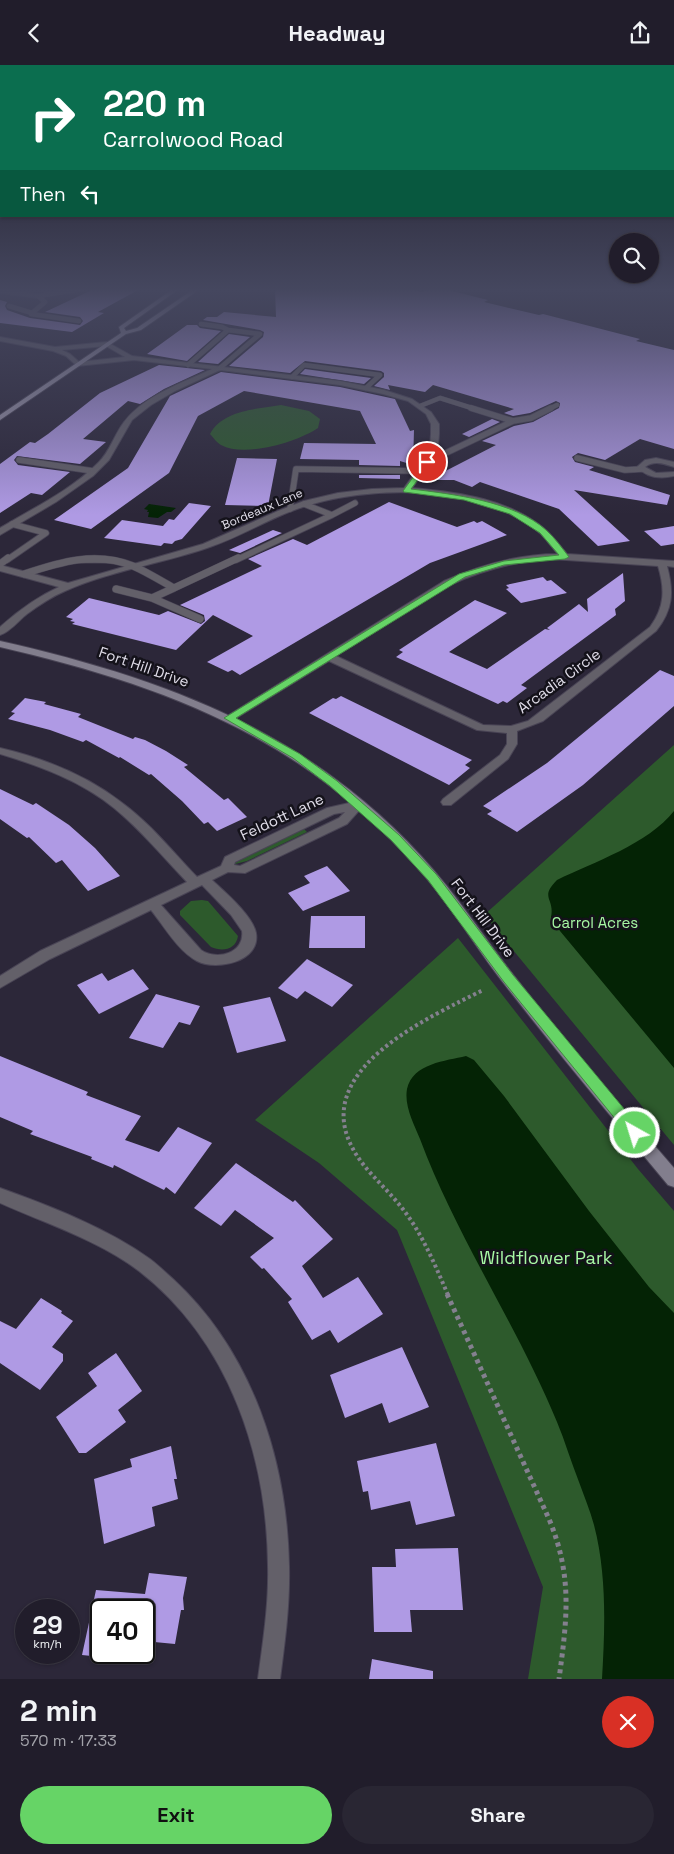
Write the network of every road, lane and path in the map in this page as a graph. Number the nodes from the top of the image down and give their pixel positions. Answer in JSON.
{"nodes":[{"id":1,"x":77,"y":364,"type":"edge"},
{"id":2,"x":183,"y":364,"type":"edge"},
{"id":3,"x":224,"y":364,"type":"edge"},
{"id":4,"x":188,"y":365,"type":"joint"},
{"id":5,"x":220,"y":368,"type":"junction"},
{"id":6,"x":292,"y":377,"type":"junction"},
{"id":7,"x":366,"y":388,"type":"junction"},
{"id":8,"x":557,"y":405,"type":"dead end"},
{"id":9,"x":420,"y":406,"type":"junction"},
{"id":10,"x":0,"y":418,"type":"edge"},
{"id":11,"x":513,"y":421,"type":"junction"},
{"id":12,"x":577,"y":458,"type":"dead end"},
{"id":13,"x":19,"y":460,"type":"dead end"},
{"id":14,"x":427,"y":462,"type":"junction"},
{"id":15,"x":674,"y":465,"type":"edge"},
{"id":16,"x":643,"y":469,"type":"junction"},
{"id":17,"x":93,"y":471,"type":"junction"},
{"id":18,"x":418,"y":471,"type":"junction"},
{"id":19,"x":674,"y":473,"type":"edge"},
{"id":20,"x":406,"y":491,"type":"junction"},
{"id":21,"x":356,"y":503,"type":"dead end"},
{"id":22,"x":304,"y":504,"type":"junction"},
{"id":23,"x":290,"y":509,"type":"junction"},
{"id":24,"x":332,"y":515,"type":"junction"},
{"id":25,"x":12,"y":524,"type":"junction"},
{"id":26,"x":0,"y":532,"type":"edge"},
{"id":27,"x":565,"y":557,"type":"junction"},
{"id":28,"x":662,"y":564,"type":"junction"},
{"id":29,"x":674,"y":564,"type":"edge"},
{"id":30,"x":0,"y":566,"type":"edge"},
{"id":31,"x":134,"y":566,"type":"junction"},
{"id":32,"x":24,"y":574,"type":"junction"},
{"id":33,"x":68,"y":586,"type":"junction"},
{"id":34,"x":174,"y":588,"type":"junction"},
{"id":35,"x":116,"y":589,"type":"dead end"},
{"id":36,"x":152,"y":598,"type":"junction"},
{"id":37,"x":200,"y":619,"type":"dead end"},
{"id":38,"x":0,"y":631,"type":"edge"},
{"id":39,"x":0,"y":645,"type":"edge"},
{"id":40,"x":329,"y":657,"type":"junction"},
{"id":41,"x":229,"y":718,"type":"junction"},
{"id":42,"x":512,"y":730,"type":"junction"},
{"id":43,"x":0,"y":751,"type":"edge"},
{"id":44,"x":447,"y":803,"type":"dead end"},
{"id":45,"x":358,"y":805,"type":"junction"},
{"id":46,"x":199,"y":881,"type":"junction"},
{"id":47,"x":152,"y":903,"type":"junction"},
{"id":48,"x":0,"y":983,"type":"edge"},
{"id":49,"x":483,"y":990,"type":"dead end"},
{"id":50,"x":674,"y":1180,"type":"edge"},
{"id":51,"x":0,"y":1195,"type":"edge"},
{"id":52,"x":269,"y":1679,"type":"edge"},
{"id":53,"x":559,"y":1679,"type":"edge"}],
"edges":[{"from":1,"to":10,"type":"main road"},
{"from":2,"to":4,"type":"street"},
{"from":3,"to":5,"type":"lane"},
{"from":4,"to":5,"type":"street"},
{"from":5,"to":6,"type":"street"},
{"from":5,"to":17,"type":"street"},
{"from":6,"to":7,"type":"street"},
{"from":6,"to":7,"type":"lane"},
{"from":7,"to":9,"type":"street"},
{"from":8,"to":11,"type":"lane"},
{"from":9,"to":11,"type":"lane"},
{"from":9,"to":14,"type":"street"},
{"from":11,"to":14,"type":"lane"},
{"from":12,"to":16,"type":"lane"},
{"from":13,"to":17,"type":"lane"},
{"from":14,"to":18,"type":"street"},
{"from":15,"to":16,"type":"street"},
{"from":16,"to":19,"type":"street"},
{"from":17,"to":25,"type":"street"},
{"from":18,"to":20,"type":"street"},
{"from":18,"to":23,"type":"lane"},
{"from":20,"to":22,"type":"street","name":"Bordeaux Lane"},
{"from":20,"to":27,"type":"street","name":"Bordeaux Lane"},
{"from":21,"to":24,"type":"lane"},
{"from":22,"to":23,"type":"street","name":"Bordeaux Lane"},
{"from":22,"to":24,"type":"lane"},
{"from":23,"to":31,"type":"street","name":"Bordeaux Lane"},
{"from":24,"to":34,"type":"lane"},
{"from":25,"to":26,"type":"street"},
{"from":25,"to":30,"type":"lane"},
{"from":27,"to":28,"type":"street"},
{"from":27,"to":40,"type":"street"},
{"from":28,"to":29,"type":"street"},
{"from":28,"to":42,"type":"street","name":"Arcadia Circle"},
{"from":30,"to":32,"type":"street"},
{"from":31,"to":32,"type":"lane"},
{"from":31,"to":33,"type":"street","name":"Bordeaux Lane"},
{"from":31,"to":34,"type":"lane"},
{"from":32,"to":33,"type":"street"},
{"from":33,"to":38,"type":"street","name":"Bordeaux Lane"},
{"from":34,"to":36,"type":"lane"},
{"from":35,"to":36,"type":"lane"},
{"from":36,"to":37,"type":"lane"},
{"from":39,"to":41,"type":"street","name":"Fort Hill Drive"},
{"from":40,"to":41,"type":"street"},
{"from":40,"to":42,"type":"street","name":"Arcadia Circle"},
{"from":41,"to":45,"type":"street","name":"Fort Hill Drive"},
{"from":42,"to":44,"type":"street"},
{"from":43,"to":46,"type":"street"},
{"from":45,"to":46,"type":"street","name":"Feldott Lane"},
{"from":45,"to":50,"type":"street","name":"Fort Hill Drive"},
{"from":46,"to":47,"type":"street","name":"Feldott Lane"},
{"from":46,"to":47,"type":"street"},
{"from":47,"to":48,"type":"street","name":"Feldott Lane"},
{"from":49,"to":53,"type":"path"},
{"from":51,"to":52,"type":"street"}]}
